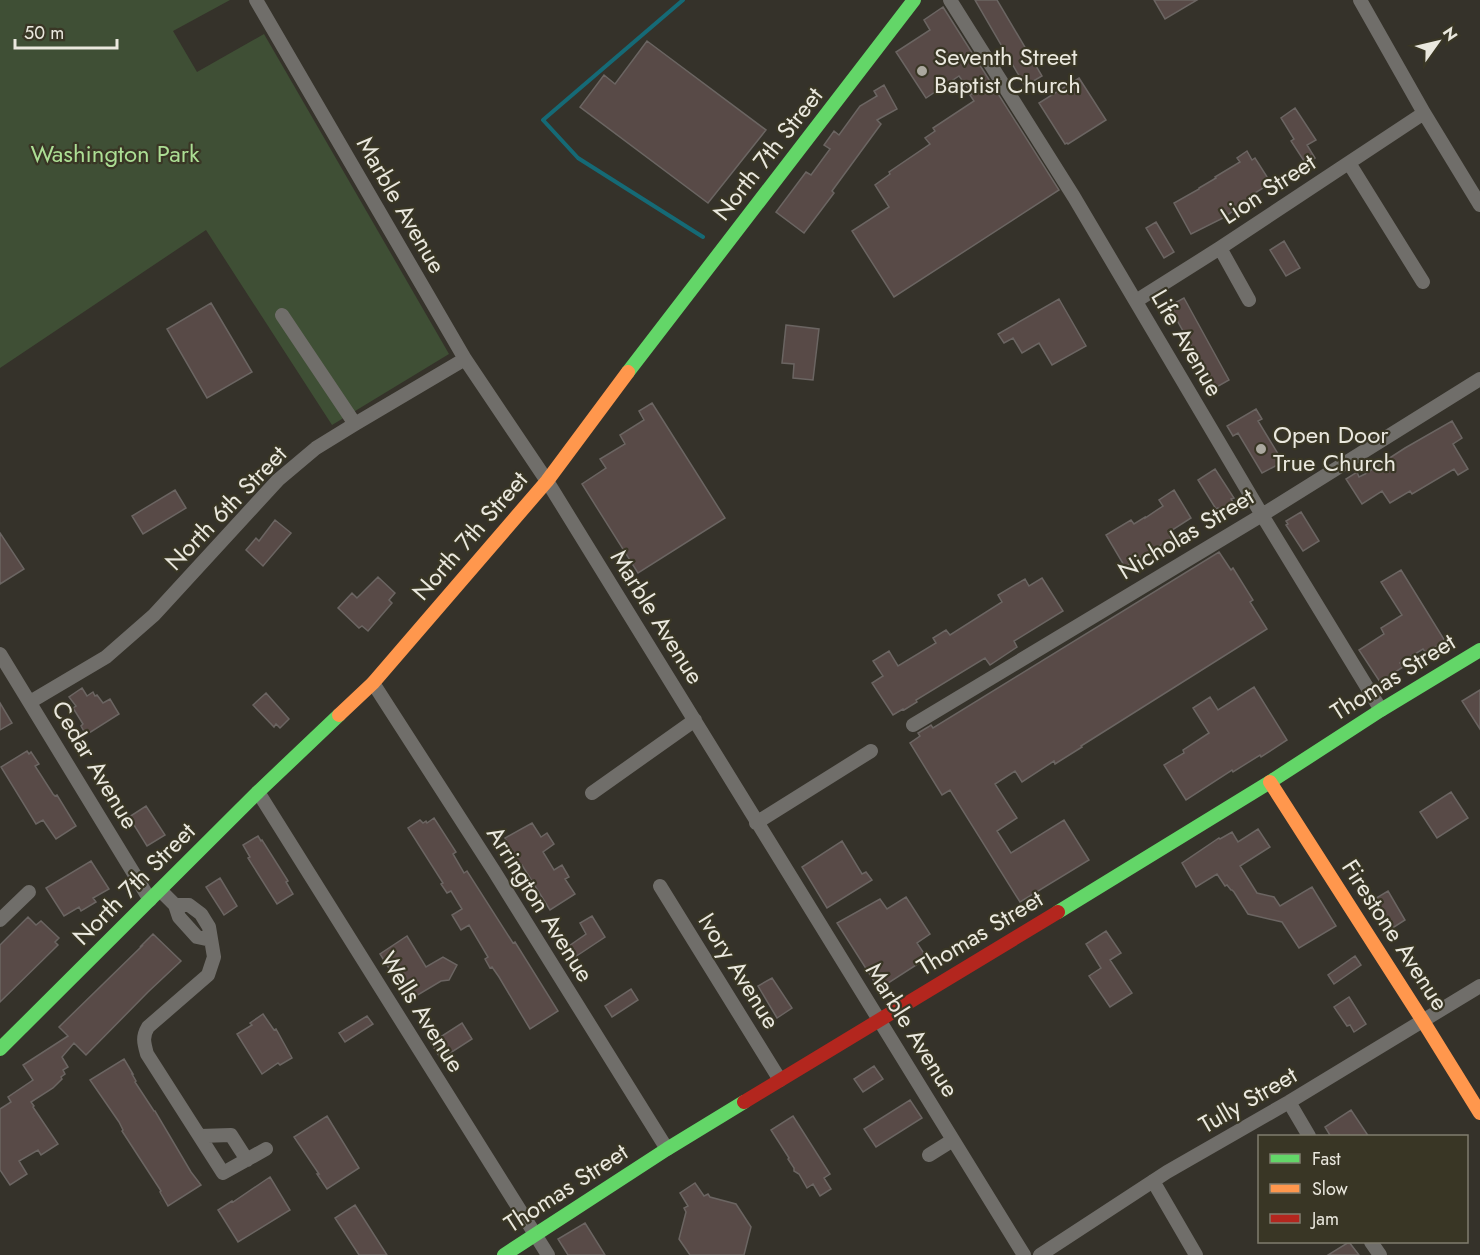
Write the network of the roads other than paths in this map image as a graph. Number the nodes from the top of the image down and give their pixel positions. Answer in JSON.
{"nodes":[{"id":1,"x":256,"y":0,"type":"edge"},
{"id":2,"x":914,"y":0,"type":"edge"},
{"id":3,"x":950,"y":0,"type":"edge"},
{"id":4,"x":1360,"y":0,"type":"edge"},
{"id":5,"x":1424,"y":113,"type":"junction"},
{"id":6,"x":1349,"y":163,"type":"junction"},
{"id":7,"x":1480,"y":205,"type":"edge"},
{"id":8,"x":1220,"y":248,"type":"junction"},
{"id":9,"x":1423,"y":282,"type":"dead end"},
{"id":10,"x":1249,"y":300,"type":"dead end"},
{"id":11,"x":1136,"y":301,"type":"junction"},
{"id":12,"x":282,"y":315,"type":"dead end"},
{"id":13,"x":465,"y":360,"type":"junction"},
{"id":14,"x":1480,"y":380,"type":"edge"},
{"id":15,"x":355,"y":424,"type":"junction"},
{"id":16,"x":547,"y":481,"type":"junction"},
{"id":17,"x":1262,"y":515,"type":"junction"},
{"id":18,"x":1480,"y":650,"type":"edge"},
{"id":19,"x":0,"y":654,"type":"edge"},
{"id":20,"x":373,"y":683,"type":"junction"},
{"id":21,"x":30,"y":702,"type":"junction"},
{"id":22,"x":1381,"y":710,"type":"junction"},
{"id":23,"x":695,"y":720,"type":"junction"},
{"id":24,"x":913,"y":725,"type":"dead end"},
{"id":25,"x":871,"y":751,"type":"dead end"},
{"id":26,"x":1270,"y":782,"type":"junction"},
{"id":27,"x":258,"y":792,"type":"junction"},
{"id":28,"x":592,"y":793,"type":"dead end"},
{"id":29,"x":756,"y":823,"type":"junction"},
{"id":30,"x":660,"y":886,"type":"dead end"},
{"id":31,"x":28,"y":892,"type":"dead end"},
{"id":32,"x":155,"y":895,"type":"junction"},
{"id":33,"x":0,"y":920,"type":"edge"},
{"id":34,"x":1480,"y":987,"type":"edge"},
{"id":35,"x":879,"y":1019,"type":"junction"},
{"id":36,"x":1423,"y":1021,"type":"junction"},
{"id":37,"x":0,"y":1049,"type":"edge"},
{"id":38,"x":780,"y":1080,"type":"junction"},
{"id":39,"x":1289,"y":1102,"type":"junction"},
{"id":40,"x":1480,"y":1113,"type":"edge"},
{"id":41,"x":1308,"y":1135,"type":"edge"},
{"id":42,"x":201,"y":1136,"type":"junction"},
{"id":43,"x":953,"y":1140,"type":"junction"},
{"id":44,"x":266,"y":1149,"type":"dead end"},
{"id":45,"x":667,"y":1149,"type":"junction"},
{"id":46,"x":929,"y":1155,"type":"dead end"},
{"id":47,"x":247,"y":1160,"type":"junction"},
{"id":48,"x":1153,"y":1181,"type":"junction"},
{"id":49,"x":535,"y":1235,"type":"junction"},
{"id":50,"x":504,"y":1255,"type":"edge"},
{"id":51,"x":548,"y":1255,"type":"edge"},
{"id":52,"x":1024,"y":1255,"type":"edge"},
{"id":53,"x":1040,"y":1255,"type":"edge"},
{"id":54,"x":1196,"y":1255,"type":"edge"}],
"edges":[{"from":1,"to":13,"type":"street","name":"Marble Avenue"},
{"from":2,"to":16,"type":"main road","name":"North 7th Street"},
{"from":3,"to":11,"type":"street","name":"Life Avenue"},
{"from":4,"to":5,"type":"street"},
{"from":5,"to":6,"type":"street","name":"Lion Street"},
{"from":5,"to":7,"type":"street"},
{"from":6,"to":8,"type":"street","name":"Lion Street"},
{"from":6,"to":9,"type":"street"},
{"from":8,"to":10,"type":"street"},
{"from":8,"to":11,"type":"street","name":"Lion Street"},
{"from":11,"to":17,"type":"street","name":"Life Avenue"},
{"from":12,"to":15,"type":"street"},
{"from":13,"to":15,"type":"street","name":"North 6th Street"},
{"from":13,"to":16,"type":"street","name":"Marble Avenue"},
{"from":14,"to":17,"type":"street","name":"Nicholas Street"},
{"from":15,"to":21,"type":"street","name":"North 6th Street"},
{"from":16,"to":20,"type":"main road","name":"North 7th Street"},
{"from":16,"to":23,"type":"street","name":"Marble Avenue"},
{"from":17,"to":22,"type":"street","name":"Life Avenue"},
{"from":17,"to":24,"type":"street","name":"Nicholas Street"},
{"from":18,"to":22,"type":"main road","name":"Thomas Street"},
{"from":19,"to":21,"type":"street","name":"Cedar Avenue"},
{"from":20,"to":27,"type":"main road","name":"North 7th Street"},
{"from":20,"to":45,"type":"street","name":"Arrington Avenue"},
{"from":21,"to":32,"type":"street","name":"Cedar Avenue"},
{"from":22,"to":26,"type":"main road","name":"Thomas Street"},
{"from":23,"to":28,"type":"street"},
{"from":23,"to":29,"type":"street","name":"Marble Avenue"},
{"from":25,"to":29,"type":"street"},
{"from":26,"to":35,"type":"main road","name":"Thomas Street"},
{"from":26,"to":36,"type":"main road","name":"Firestone Avenue"},
{"from":27,"to":32,"type":"main road","name":"North 7th Street"},
{"from":27,"to":49,"type":"street","name":"Wells Avenue"},
{"from":29,"to":35,"type":"street","name":"Marble Avenue"},
{"from":30,"to":38,"type":"street","name":"Ivory Avenue"},
{"from":31,"to":33,"type":"street"},
{"from":32,"to":37,"type":"main road","name":"North 7th Street"},
{"from":32,"to":42,"type":"street","name":"Cedar Avenue"},
{"from":34,"to":36,"type":"street","name":"Tully Street"},
{"from":35,"to":38,"type":"main road","name":"Thomas Street"},
{"from":35,"to":43,"type":"street","name":"Marble Avenue"},
{"from":36,"to":39,"type":"street","name":"Tully Street"},
{"from":36,"to":40,"type":"main road","name":"Firestone Avenue"},
{"from":38,"to":45,"type":"main road","name":"Thomas Street"},
{"from":39,"to":41,"type":"street"},
{"from":39,"to":48,"type":"street","name":"Tully Street"},
{"from":42,"to":47,"type":"street"},
{"from":42,"to":47,"type":"street"},
{"from":43,"to":46,"type":"street"},
{"from":43,"to":52,"type":"street","name":"Marble Avenue"},
{"from":44,"to":47,"type":"street"},
{"from":45,"to":49,"type":"main road","name":"Thomas Street"},
{"from":48,"to":53,"type":"street","name":"Tully Street"},
{"from":48,"to":54,"type":"street"},
{"from":49,"to":50,"type":"main road","name":"Thomas Street"},
{"from":49,"to":51,"type":"street","name":"Wells Avenue"}]}
